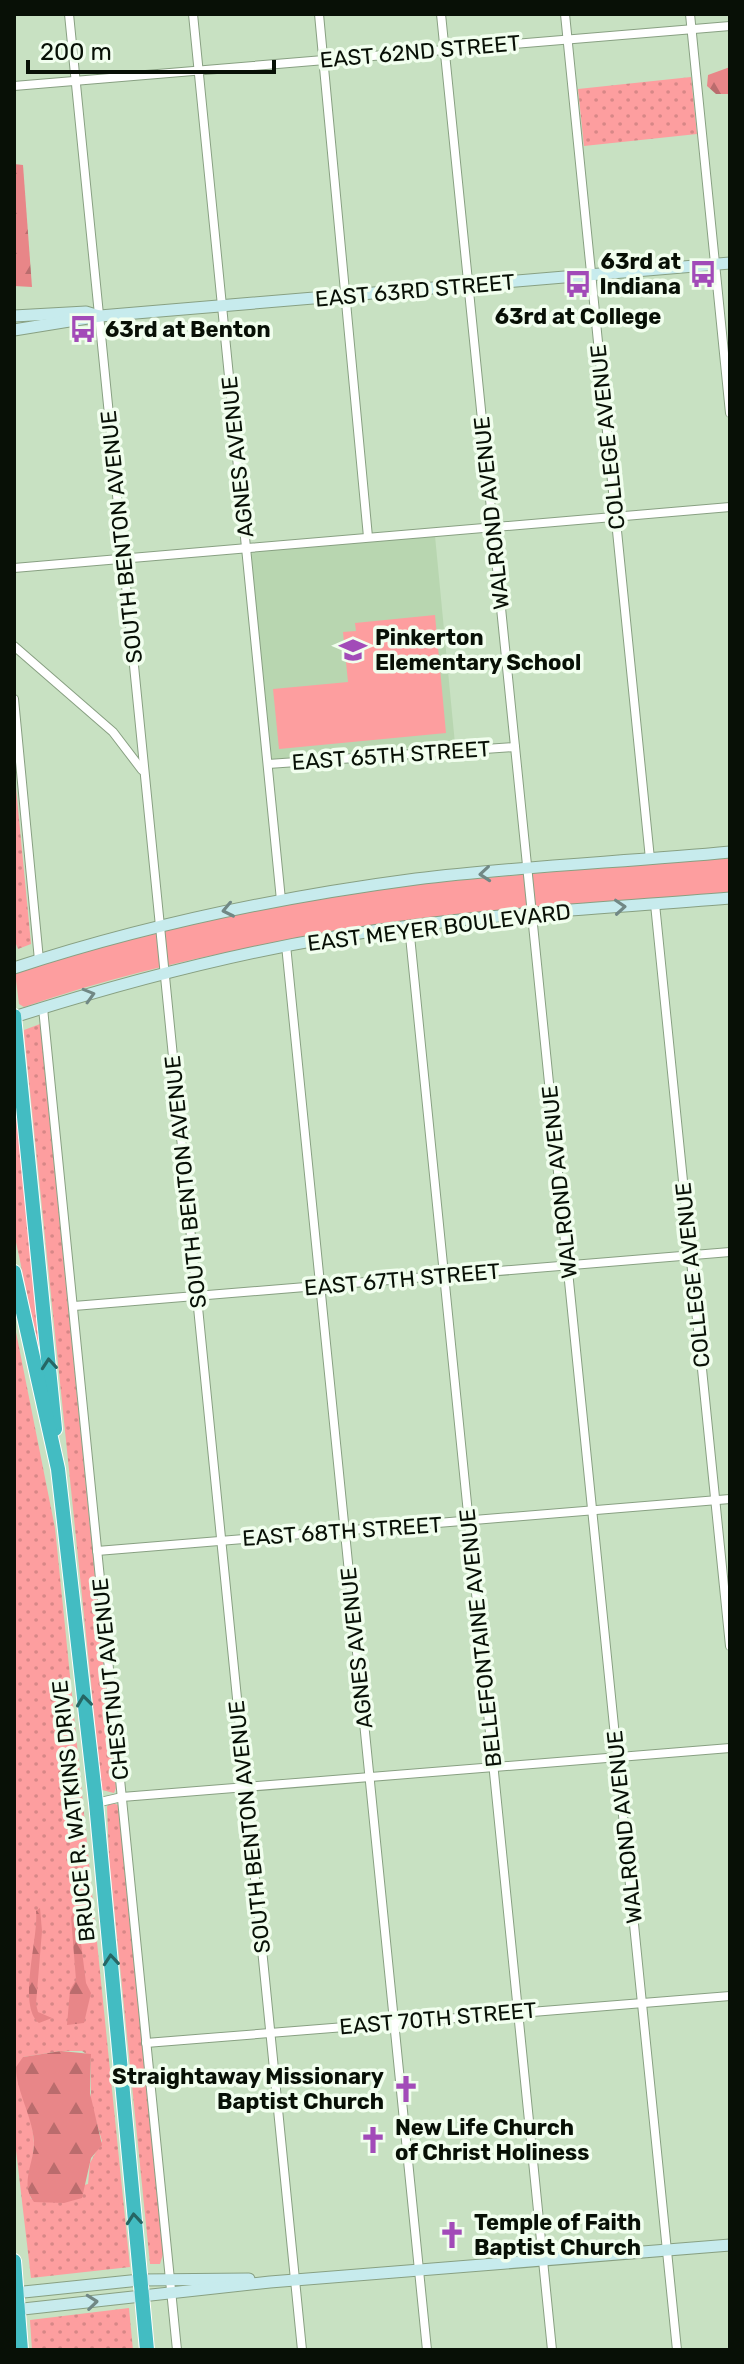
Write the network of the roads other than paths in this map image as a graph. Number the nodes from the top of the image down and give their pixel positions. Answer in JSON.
{"nodes":[{"id":1,"x":69,"y":14,"type":"edge"},
{"id":2,"x":193,"y":14,"type":"edge"},
{"id":3,"x":319,"y":14,"type":"edge"},
{"id":4,"x":441,"y":14,"type":"edge"},
{"id":5,"x":565,"y":14,"type":"edge"},
{"id":6,"x":690,"y":14,"type":"edge"},
{"id":7,"x":730,"y":26,"type":"edge"},
{"id":8,"x":692,"y":29,"type":"junction"},
{"id":9,"x":568,"y":39,"type":"junction"},
{"id":10,"x":445,"y":49,"type":"junction"},
{"id":11,"x":323,"y":59,"type":"junction"},
{"id":12,"x":198,"y":69,"type":"junction"},
{"id":13,"x":76,"y":80,"type":"junction"},
{"id":14,"x":14,"y":86,"type":"edge"},
{"id":15,"x":730,"y":263,"type":"edge"},
{"id":16,"x":715,"y":265,"type":"junction"},
{"id":17,"x":591,"y":275,"type":"junction"},
{"id":18,"x":468,"y":286,"type":"junction"},
{"id":19,"x":347,"y":295,"type":"junction"},
{"id":20,"x":223,"y":306,"type":"junction"},
{"id":21,"x":14,"y":316,"type":"edge"},
{"id":22,"x":100,"y":316,"type":"junction"},
{"id":23,"x":14,"y":330,"type":"edge"},
{"id":24,"x":730,"y":413,"type":"edge"},
{"id":25,"x":730,"y":507,"type":"edge"},
{"id":26,"x":615,"y":516,"type":"junction"},
{"id":27,"x":492,"y":526,"type":"junction"},
{"id":28,"x":368,"y":537,"type":"junction"},
{"id":29,"x":246,"y":547,"type":"junction"},
{"id":30,"x":123,"y":559,"type":"junction"},
{"id":31,"x":14,"y":568,"type":"edge"},
{"id":32,"x":14,"y":646,"type":"edge"},
{"id":33,"x":14,"y":699,"type":"edge"},
{"id":34,"x":515,"y":747,"type":"junction"},
{"id":35,"x":268,"y":764,"type":"junction"},
{"id":36,"x":144,"y":773,"type":"junction"},
{"id":37,"x":730,"y":852,"type":"edge"},
{"id":38,"x":650,"y":859,"type":"junction"},
{"id":39,"x":527,"y":870,"type":"junction"},
{"id":40,"x":730,"y":898,"type":"edge"},
{"id":41,"x":281,"y":900,"type":"junction"},
{"id":42,"x":655,"y":904,"type":"junction"},
{"id":43,"x":532,"y":914,"type":"junction"},
{"id":44,"x":159,"y":925,"type":"junction"},
{"id":45,"x":409,"y":926,"type":"junction"},
{"id":46,"x":286,"y":945,"type":"junction"},
{"id":47,"x":39,"y":960,"type":"junction"},
{"id":48,"x":14,"y":968,"type":"edge"},
{"id":49,"x":164,"y":973,"type":"junction"},
{"id":50,"x":43,"y":1008,"type":"junction"},
{"id":51,"x":14,"y":1017,"type":"edge"},
{"id":52,"x":730,"y":1252,"type":"edge"},
{"id":53,"x":690,"y":1255,"type":"junction"},
{"id":54,"x":567,"y":1265,"type":"junction"},
{"id":55,"x":14,"y":1272,"type":"edge"},
{"id":56,"x":443,"y":1275,"type":"junction"},
{"id":57,"x":321,"y":1286,"type":"junction"},
{"id":58,"x":196,"y":1295,"type":"junction"},
{"id":59,"x":74,"y":1306,"type":"junction"},
{"id":60,"x":58,"y":1469,"type":"junction"},
{"id":61,"x":730,"y":1499,"type":"edge"},
{"id":62,"x":715,"y":1500,"type":"junction"},
{"id":63,"x":592,"y":1510,"type":"junction"},
{"id":64,"x":468,"y":1521,"type":"junction"},
{"id":65,"x":345,"y":1531,"type":"junction"},
{"id":66,"x":221,"y":1540,"type":"junction"},
{"id":67,"x":97,"y":1551,"type":"junction"},
{"id":68,"x":730,"y":1646,"type":"edge"},
{"id":69,"x":730,"y":1748,"type":"edge"},
{"id":70,"x":616,"y":1757,"type":"junction"},
{"id":71,"x":493,"y":1767,"type":"junction"},
{"id":72,"x":369,"y":1777,"type":"junction"},
{"id":73,"x":246,"y":1788,"type":"junction"},
{"id":74,"x":122,"y":1797,"type":"junction"},
{"id":75,"x":96,"y":1803,"type":"junction"},
{"id":76,"x":730,"y":1996,"type":"edge"},
{"id":77,"x":643,"y":2002,"type":"junction"},
{"id":78,"x":518,"y":2010,"type":"junction"},
{"id":79,"x":394,"y":2022,"type":"junction"},
{"id":80,"x":269,"y":2033,"type":"junction"},
{"id":81,"x":146,"y":2043,"type":"junction"},
{"id":82,"x":730,"y":2245,"type":"edge"},
{"id":83,"x":667,"y":2250,"type":"junction"},
{"id":84,"x":543,"y":2260,"type":"junction"},
{"id":85,"x":14,"y":2261,"type":"edge"},
{"id":86,"x":419,"y":2270,"type":"junction"},
{"id":87,"x":169,"y":2279,"type":"junction"},
{"id":88,"x":140,"y":2280,"type":"junction"},
{"id":89,"x":295,"y":2280,"type":"junction"},
{"id":90,"x":270,"y":2282,"type":"junction"},
{"id":91,"x":15,"y":2293,"type":"edge"},
{"id":92,"x":171,"y":2294,"type":"junction"},
{"id":93,"x":142,"y":2296,"type":"junction"},
{"id":94,"x":16,"y":2310,"type":"edge"},
{"id":95,"x":21,"y":2350,"type":"edge"},
{"id":96,"x":147,"y":2350,"type":"edge"},
{"id":97,"x":177,"y":2350,"type":"edge"},
{"id":98,"x":302,"y":2350,"type":"edge"},
{"id":99,"x":427,"y":2350,"type":"edge"},
{"id":100,"x":552,"y":2350,"type":"edge"},
{"id":101,"x":677,"y":2350,"type":"edge"}],
"edges":[{"from":1,"to":13,"type":"street","name":"SOUTH BENTON AVENUE"},
{"from":2,"to":12,"type":"street","name":"AGNES AVENUE"},
{"from":3,"to":11,"type":"street"},
{"from":4,"to":10,"type":"street","name":"WALROND AVENUE"},
{"from":5,"to":9,"type":"street","name":"COLLEGE AVENUE"},
{"from":6,"to":8,"type":"street"},
{"from":7,"to":8,"type":"street","name":"EAST 62ND STREET"},
{"from":8,"to":9,"type":"street","name":"EAST 62ND STREET"},
{"from":8,"to":16,"type":"street"},
{"from":9,"to":10,"type":"street","name":"EAST 62ND STREET"},
{"from":9,"to":17,"type":"street","name":"COLLEGE AVENUE"},
{"from":10,"to":11,"type":"street","name":"EAST 62ND STREET"},
{"from":10,"to":18,"type":"street","name":"WALROND AVENUE"},
{"from":11,"to":12,"type":"street","name":"EAST 62ND STREET"},
{"from":11,"to":19,"type":"street"},
{"from":12,"to":13,"type":"street","name":"EAST 62ND STREET"},
{"from":12,"to":20,"type":"street","name":"AGNES AVENUE"},
{"from":13,"to":14,"type":"street","name":"EAST 62ND STREET"},
{"from":13,"to":22,"type":"street","name":"SOUTH BENTON AVENUE"},
{"from":15,"to":16,"type":"main road","name":"EAST 63RD STREET"},
{"from":16,"to":17,"type":"main road","name":"EAST 63RD STREET"},
{"from":16,"to":24,"type":"street"},
{"from":17,"to":18,"type":"main road","name":"EAST 63RD STREET"},
{"from":17,"to":26,"type":"street","name":"COLLEGE AVENUE"},
{"from":18,"to":19,"type":"main road","name":"EAST 63RD STREET"},
{"from":18,"to":27,"type":"street","name":"WALROND AVENUE"},
{"from":19,"to":20,"type":"main road","name":"EAST 63RD STREET"},
{"from":19,"to":28,"type":"street"},
{"from":20,"to":22,"type":"main road","name":"EAST 63RD STREET"},
{"from":20,"to":29,"type":"street","name":"AGNES AVENUE"},
{"from":21,"to":22,"type":"main road","name":"EAST 63RD STREET"},
{"from":22,"to":23,"type":"main road","name":"EAST 63RD STREET"},
{"from":22,"to":30,"type":"street","name":"SOUTH BENTON AVENUE"},
{"from":25,"to":26,"type":"street"},
{"from":26,"to":27,"type":"street"},
{"from":26,"to":38,"type":"street","name":"COLLEGE AVENUE"},
{"from":27,"to":28,"type":"street"},
{"from":27,"to":34,"type":"street","name":"WALROND AVENUE"},
{"from":28,"to":29,"type":"street"},
{"from":29,"to":30,"type":"street"},
{"from":29,"to":35,"type":"street","name":"AGNES AVENUE"},
{"from":30,"to":31,"type":"street"},
{"from":30,"to":36,"type":"street","name":"SOUTH BENTON AVENUE"},
{"from":32,"to":36,"type":"street"},
{"from":33,"to":47,"type":"street"},
{"from":34,"to":35,"type":"street","name":"EAST 65TH STREET"},
{"from":34,"to":39,"type":"street","name":"WALROND AVENUE"},
{"from":35,"to":41,"type":"street","name":"AGNES AVENUE"},
{"from":36,"to":44,"type":"street","name":"SOUTH BENTON AVENUE"},
{"from":37,"to":38,"type":"main road","name":"EAST MEYER BOULEVARD"},
{"from":38,"to":39,"type":"main road","name":"EAST MEYER BOULEVARD"},
{"from":39,"to":41,"type":"main road","name":"EAST MEYER BOULEVARD","one_way":true},
{"from":39,"to":43,"type":"street","name":"WALROND AVENUE"},
{"from":40,"to":42,"type":"main road","name":"EAST MEYER BOULEVARD"},
{"from":41,"to":44,"type":"main road","name":"EAST MEYER BOULEVARD","one_way":true},
{"from":43,"to":42,"type":"main road","name":"EAST MEYER BOULEVARD","one_way":true},
{"from":42,"to":53,"type":"street","name":"COLLEGE AVENUE"},
{"from":43,"to":45,"type":"main road","name":"EAST MEYER BOULEVARD"},
{"from":43,"to":54,"type":"street","name":"WALROND AVENUE"},
{"from":44,"to":47,"type":"main road","name":"EAST MEYER BOULEVARD"},
{"from":44,"to":49,"type":"street","name":"SOUTH BENTON AVENUE"},
{"from":45,"to":46,"type":"main road","name":"EAST MEYER BOULEVARD"},
{"from":45,"to":56,"type":"street","name":"BELLEFONTAINE AVENUE"},
{"from":46,"to":49,"type":"main road","name":"EAST MEYER BOULEVARD"},
{"from":46,"to":57,"type":"street","name":"AGNES AVENUE"},
{"from":47,"to":48,"type":"main road","name":"EAST MEYER BOULEVARD"},
{"from":50,"to":49,"type":"main road","name":"EAST MEYER BOULEVARD","one_way":true},
{"from":49,"to":58,"type":"street","name":"SOUTH BENTON AVENUE"},
{"from":50,"to":51,"type":"main road","name":"EAST MEYER BOULEVARD"},
{"from":50,"to":59,"type":"street","name":"CHESTNUT AVENUE"},
{"from":60,"to":51,"type":"highway","one_way":true},
{"from":52,"to":53,"type":"street","name":"EAST 67TH STREET"},
{"from":53,"to":54,"type":"street","name":"EAST 67TH STREET"},
{"from":53,"to":62,"type":"street","name":"COLLEGE AVENUE"},
{"from":54,"to":56,"type":"street","name":"EAST 67TH STREET"},
{"from":54,"to":63,"type":"street","name":"WALROND AVENUE"},
{"from":55,"to":60,"type":"highway","name":"BRUCE R. WATKINS DRIVE"},
{"from":56,"to":57,"type":"street","name":"EAST 67TH STREET"},
{"from":56,"to":64,"type":"street","name":"BELLEFONTAINE AVENUE"},
{"from":57,"to":58,"type":"street","name":"EAST 67TH STREET"},
{"from":57,"to":65,"type":"street","name":"AGNES AVENUE"},
{"from":58,"to":59,"type":"street","name":"EAST 67TH STREET"},
{"from":58,"to":66,"type":"street","name":"SOUTH BENTON AVENUE"},
{"from":59,"to":67,"type":"street","name":"CHESTNUT AVENUE"},
{"from":75,"to":60,"type":"highway","name":"BRUCE R. WATKINS DRIVE","one_way":true},
{"from":61,"to":62,"type":"street","name":"EAST 68TH STREET"},
{"from":62,"to":63,"type":"street","name":"EAST 68TH STREET"},
{"from":62,"to":68,"type":"street","name":"COLLEGE AVENUE"},
{"from":63,"to":64,"type":"street","name":"EAST 68TH STREET"},
{"from":63,"to":70,"type":"street","name":"WALROND AVENUE"},
{"from":64,"to":65,"type":"street","name":"EAST 68TH STREET"},
{"from":64,"to":71,"type":"street","name":"BELLEFONTAINE AVENUE"},
{"from":65,"to":66,"type":"street","name":"EAST 68TH STREET"},
{"from":65,"to":72,"type":"street","name":"AGNES AVENUE"},
{"from":66,"to":67,"type":"street","name":"EAST 68TH STREET"},
{"from":66,"to":73,"type":"street","name":"SOUTH BENTON AVENUE"},
{"from":67,"to":74,"type":"street","name":"CHESTNUT AVENUE"},
{"from":69,"to":70,"type":"street"},
{"from":70,"to":71,"type":"street"},
{"from":70,"to":77,"type":"street","name":"WALROND AVENUE"},
{"from":71,"to":72,"type":"street"},
{"from":71,"to":78,"type":"street","name":"BELLEFONTAINE AVENUE"},
{"from":72,"to":73,"type":"street"},
{"from":72,"to":79,"type":"street","name":"AGNES AVENUE"},
{"from":73,"to":74,"type":"street"},
{"from":73,"to":80,"type":"street","name":"SOUTH BENTON AVENUE"},
{"from":74,"to":75,"type":"street"},
{"from":74,"to":81,"type":"street","name":"CHESTNUT AVENUE"},
{"from":88,"to":75,"type":"highway","name":"BRUCE R. WATKINS DRIVE","one_way":true},
{"from":76,"to":77,"type":"street","name":"EAST 70TH STREET"},
{"from":77,"to":78,"type":"street","name":"EAST 70TH STREET"},
{"from":77,"to":83,"type":"street","name":"WALROND AVENUE"},
{"from":78,"to":79,"type":"street","name":"EAST 70TH STREET"},
{"from":78,"to":84,"type":"street","name":"BELLEFONTAINE AVENUE"},
{"from":79,"to":80,"type":"street","name":"EAST 70TH STREET"},
{"from":79,"to":86,"type":"street","name":"AGNES AVENUE"},
{"from":80,"to":81,"type":"street","name":"EAST 70TH STREET"},
{"from":80,"to":89,"type":"street","name":"SOUTH BENTON AVENUE"},
{"from":81,"to":87,"type":"street","name":"CHESTNUT AVENUE"},
{"from":82,"to":83,"type":"main road"},
{"from":83,"to":84,"type":"main road"},
{"from":83,"to":101,"type":"street","name":"WALROND AVENUE"},
{"from":84,"to":86,"type":"main road"},
{"from":84,"to":100,"type":"street","name":"BELLEFONTAINE AVENUE"},
{"from":85,"to":91,"type":"highway"},
{"from":86,"to":89,"type":"main road"},
{"from":86,"to":99,"type":"street","name":"AGNES AVENUE"},
{"from":87,"to":88,"type":"main road"},
{"from":87,"to":90,"type":"main road"},
{"from":87,"to":92,"type":"street","name":"CHESTNUT AVENUE"},
{"from":88,"to":91,"type":"main road"},
{"from":88,"to":93,"type":"highway","name":"BRUCE R. WATKINS DRIVE"},
{"from":89,"to":90,"type":"main road"},
{"from":89,"to":98,"type":"street","name":"SOUTH BENTON AVENUE"},
{"from":90,"to":92,"type":"main road"},
{"from":91,"to":94,"type":"highway"},
{"from":92,"to":93,"type":"main road"},
{"from":92,"to":97,"type":"street","name":"CHESTNUT AVENUE"},
{"from":94,"to":93,"type":"main road","one_way":true},
{"from":93,"to":96,"type":"highway","name":"BRUCE R. WATKINS DRIVE"},
{"from":94,"to":95,"type":"highway"}]}
